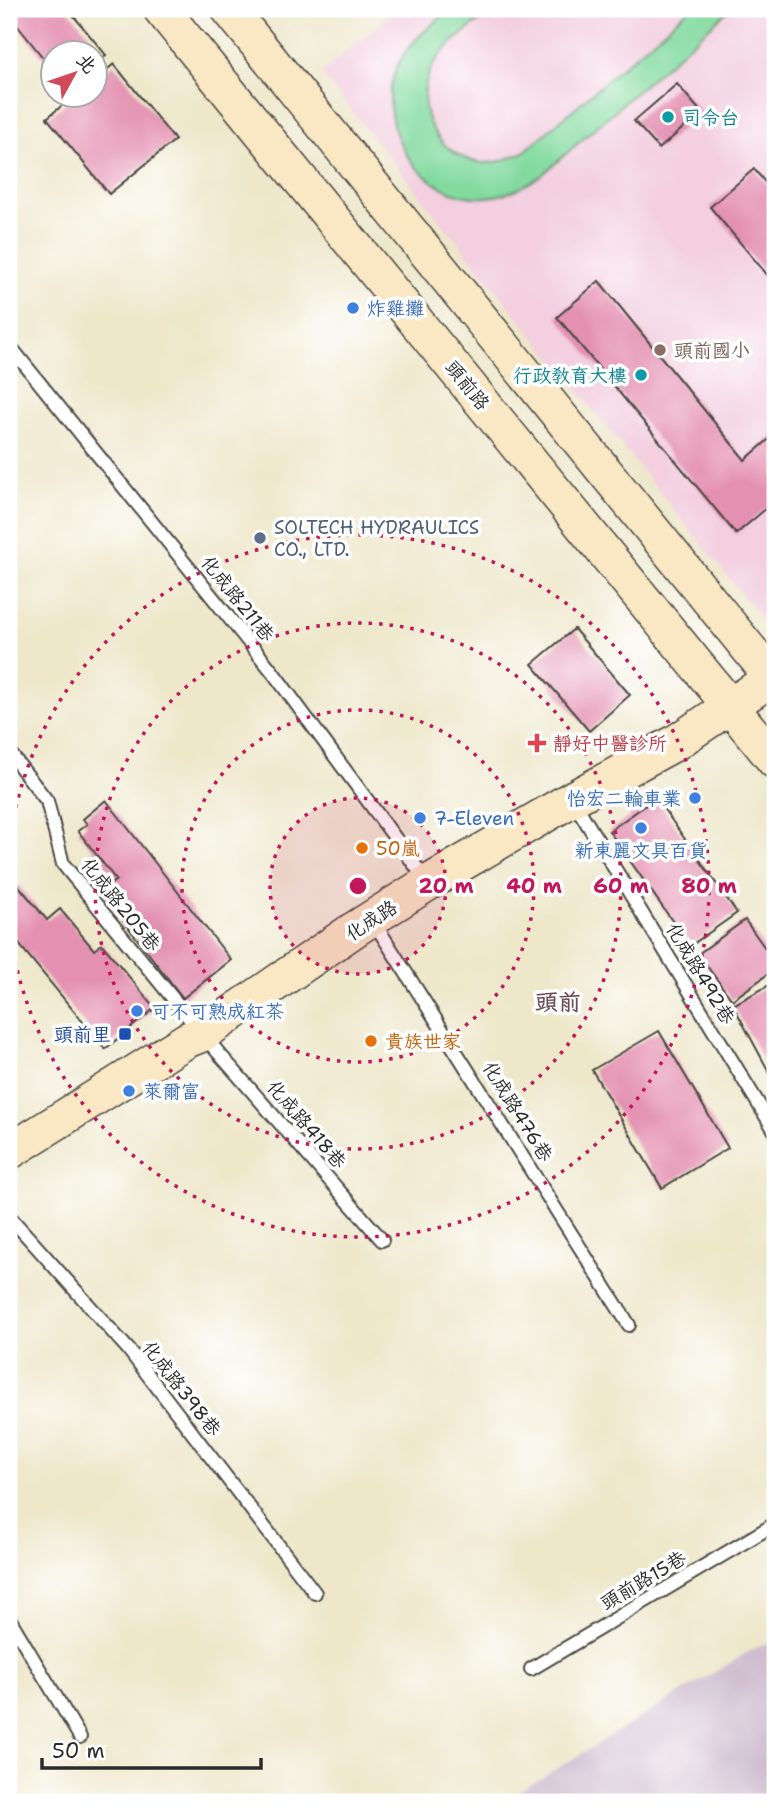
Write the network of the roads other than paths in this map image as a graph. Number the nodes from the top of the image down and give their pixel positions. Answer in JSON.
{"nodes":[{"id":1,"x":161,"y":9,"type":"edge"},
{"id":2,"x":229,"y":9,"type":"edge"},
{"id":3,"x":9,"y":345,"type":"edge"},
{"id":4,"x":774,"y":678,"type":"edge"},
{"id":5,"x":730,"y":705,"type":"junction"},
{"id":6,"x":9,"y":752,"type":"edge"},
{"id":7,"x":775,"y":761,"type":"edge"},
{"id":8,"x":572,"y":799,"type":"junction"},
{"id":9,"x":428,"y":883,"type":"junction"},
{"id":10,"x":372,"y":919,"type":"junction"},
{"id":11,"x":202,"y":1034,"type":"junction"},
{"id":12,"x":775,"y":1131,"type":"edge"},
{"id":13,"x":9,"y":1152,"type":"edge"},
{"id":14,"x":9,"y":1216,"type":"edge"},
{"id":15,"x":382,"y":1240,"type":"dead end"},
{"id":16,"x":629,"y":1325,"type":"dead end"},
{"id":17,"x":775,"y":1524,"type":"edge"},
{"id":18,"x":316,"y":1593,"type":"dead end"},
{"id":19,"x":9,"y":1618,"type":"edge"},
{"id":20,"x":531,"y":1669,"type":"dead end"},
{"id":21,"x":80,"y":1737,"type":"dead end"}],
"edges":[{"from":1,"to":5,"type":"street","name":"頭前路"},
{"from":2,"to":4,"type":"street"},
{"from":3,"to":9,"type":"lane","name":"化成路211巷"},
{"from":4,"to":5,"type":"street","name":"化成路"},
{"from":5,"to":7,"type":"street","name":"頭前路"},
{"from":5,"to":8,"type":"street","name":"化成路"},
{"from":6,"to":11,"type":"lane","name":"化成路205巷"},
{"from":8,"to":9,"type":"street","name":"化成路"},
{"from":8,"to":12,"type":"lane","name":"化成路492巷"},
{"from":9,"to":10,"type":"street","name":"化成路"},
{"from":10,"to":11,"type":"street","name":"化成路"},
{"from":10,"to":16,"type":"lane","name":"化成路476巷"},
{"from":11,"to":13,"type":"street","name":"化成路"},
{"from":11,"to":15,"type":"lane","name":"化成路418巷"},
{"from":14,"to":18,"type":"lane","name":"化成路398巷"},
{"from":17,"to":20,"type":"lane","name":"頭前路15巷"},
{"from":19,"to":21,"type":"lane"}]}
